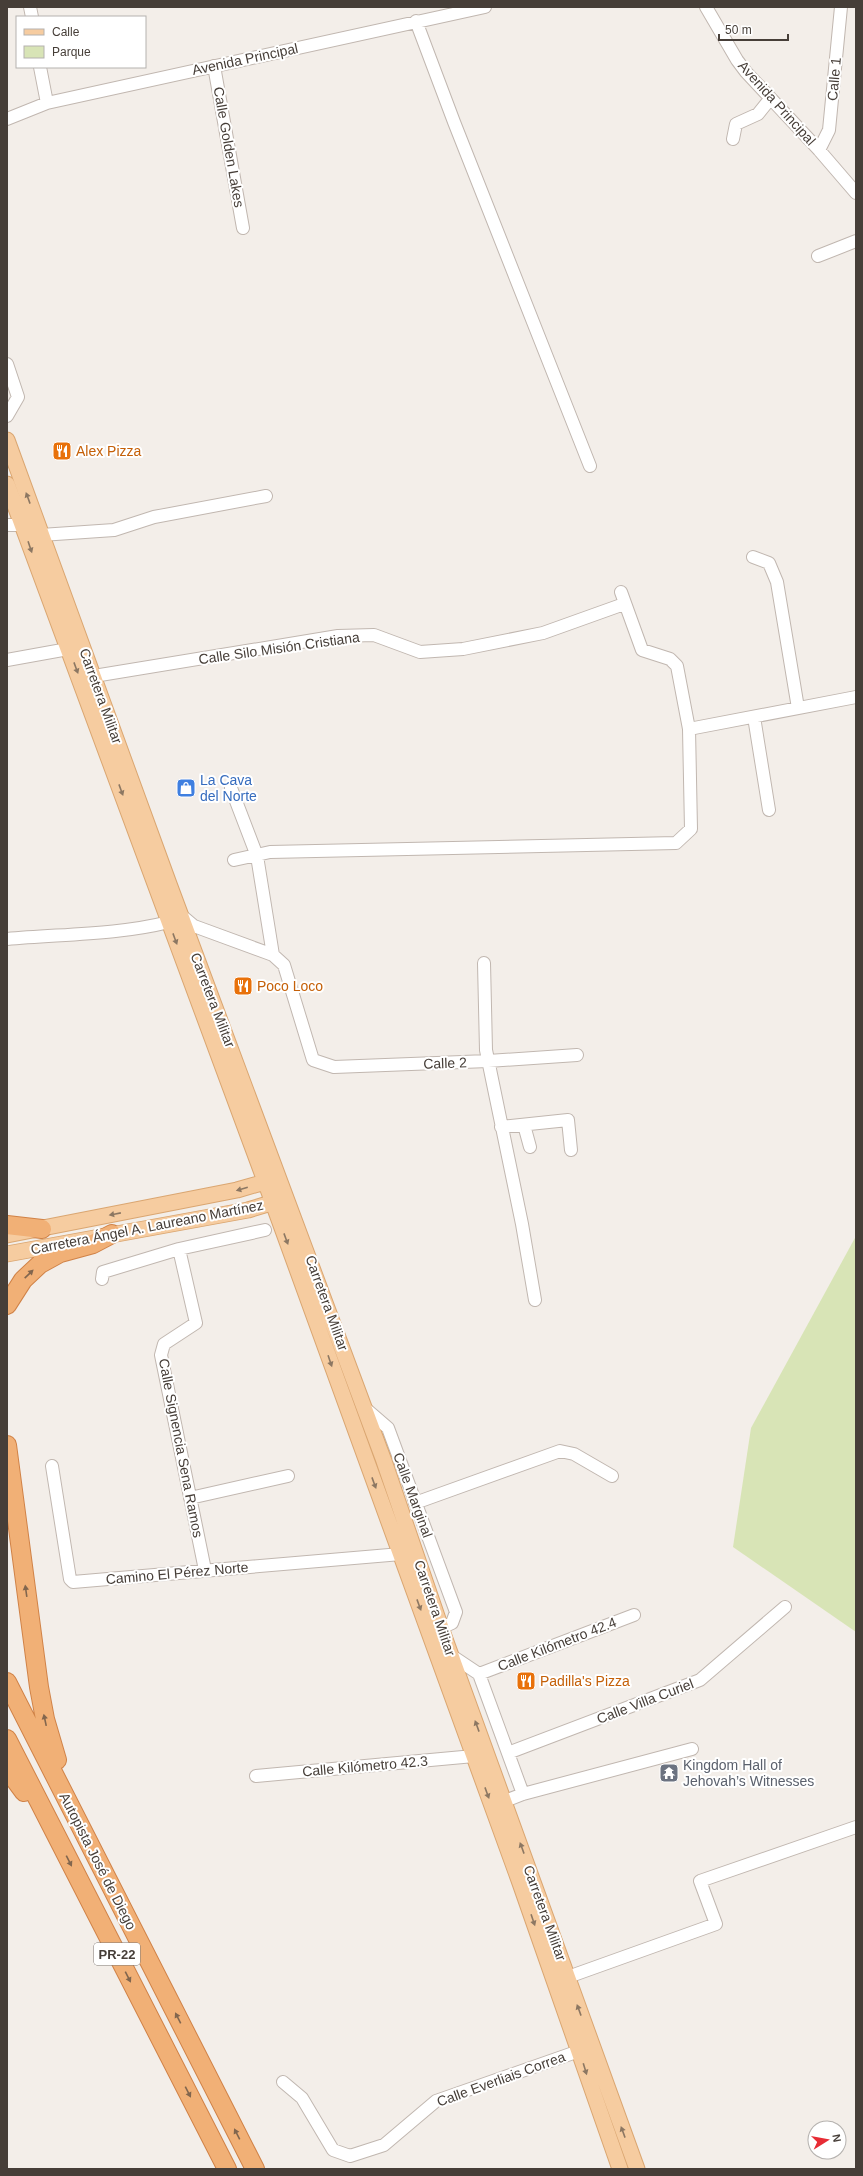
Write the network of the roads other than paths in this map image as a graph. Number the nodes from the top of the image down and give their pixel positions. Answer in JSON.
{"nodes":[{"id":1,"x":485,"y":7,"type":"edge"},
{"id":2,"x":706,"y":7,"type":"edge"},
{"id":3,"x":841,"y":7,"type":"edge"},
{"id":4,"x":416,"y":22,"type":"junction"},
{"id":5,"x":214,"y":66,"type":"junction"},
{"id":6,"x":40,"y":68,"type":"edge"},
{"id":7,"x":770,"y":99,"type":"junction"},
{"id":8,"x":47,"y":103,"type":"junction"},
{"id":9,"x":7,"y":119,"type":"edge"},
{"id":10,"x":733,"y":139,"type":"dead end"},
{"id":11,"x":819,"y":150,"type":"junction"},
{"id":12,"x":856,"y":194,"type":"edge"},
{"id":13,"x":243,"y":228,"type":"dead end"},
{"id":14,"x":856,"y":241,"type":"edge"},
{"id":15,"x":818,"y":256,"type":"dead end"},
{"id":16,"x":7,"y":364,"type":"edge"},
{"id":17,"x":7,"y":416,"type":"edge"},
{"id":18,"x":7,"y":439,"type":"edge"},
{"id":19,"x":590,"y":466,"type":"dead end"},
{"id":20,"x":7,"y":484,"type":"edge"},
{"id":21,"x":266,"y":496,"type":"dead end"},
{"id":22,"x":7,"y":525,"type":"edge"},
{"id":23,"x":22,"y":525,"type":"junction"},
{"id":24,"x":41,"y":535,"type":"junction"},
{"id":25,"x":753,"y":557,"type":"dead end"},
{"id":26,"x":621,"y":592,"type":"dead end"},
{"id":27,"x":624,"y":604,"type":"junction"},
{"id":28,"x":68,"y":649,"type":"junction"},
{"id":29,"x":7,"y":660,"type":"edge"},
{"id":30,"x":94,"y":676,"type":"junction"},
{"id":31,"x":856,"y":697,"type":"edge"},
{"id":32,"x":798,"y":708,"type":"junction"},
{"id":33,"x":754,"y":716,"type":"junction"},
{"id":34,"x":688,"y":729,"type":"junction"},
{"id":35,"x":231,"y":788,"type":"dead end"},
{"id":36,"x":769,"y":810,"type":"dead end"},
{"id":37,"x":257,"y":856,"type":"junction"},
{"id":38,"x":234,"y":860,"type":"dead end"},
{"id":39,"x":175,"y":918,"type":"junction"},
{"id":40,"x":7,"y":939,"type":"edge"},
{"id":41,"x":273,"y":954,"type":"junction"},
{"id":42,"x":484,"y":963,"type":"dead end"},
{"id":43,"x":577,"y":1055,"type":"dead end"},
{"id":44,"x":488,"y":1061,"type":"junction"},
{"id":45,"x":524,"y":1125,"type":"junction"},
{"id":46,"x":501,"y":1127,"type":"junction"},
{"id":47,"x":530,"y":1146,"type":"dead end"},
{"id":48,"x":571,"y":1150,"type":"dead end"},
{"id":49,"x":272,"y":1179,"type":"junction"},
{"id":50,"x":287,"y":1198,"type":"junction"},
{"id":51,"x":272,"y":1202,"type":"junction"},
{"id":52,"x":7,"y":1225,"type":"edge"},
{"id":53,"x":42,"y":1229,"type":"junction"},
{"id":54,"x":265,"y":1230,"type":"dead end"},
{"id":55,"x":112,"y":1234,"type":"junction"},
{"id":56,"x":7,"y":1235,"type":"edge"},
{"id":57,"x":179,"y":1249,"type":"junction"},
{"id":58,"x":7,"y":1254,"type":"edge"},
{"id":59,"x":102,"y":1279,"type":"dead end"},
{"id":60,"x":535,"y":1300,"type":"dead end"},
{"id":61,"x":7,"y":1305,"type":"edge"},
{"id":62,"x":366,"y":1409,"type":"junction"},
{"id":63,"x":7,"y":1445,"type":"edge"},
{"id":64,"x":52,"y":1466,"type":"dead end"},
{"id":65,"x":288,"y":1476,"type":"dead end"},
{"id":66,"x":612,"y":1476,"type":"dead end"},
{"id":67,"x":190,"y":1498,"type":"junction"},
{"id":68,"x":415,"y":1503,"type":"junction"},
{"id":69,"x":401,"y":1554,"type":"junction"},
{"id":70,"x":205,"y":1570,"type":"junction"},
{"id":71,"x":785,"y":1607,"type":"dead end"},
{"id":72,"x":634,"y":1615,"type":"dead end"},
{"id":73,"x":441,"y":1628,"type":"junction"},
{"id":74,"x":452,"y":1656,"type":"junction"},
{"id":75,"x":479,"y":1674,"type":"junction"},
{"id":76,"x":7,"y":1682,"type":"edge"},
{"id":77,"x":7,"y":1739,"type":"edge"},
{"id":78,"x":692,"y":1749,"type":"dead end"},
{"id":79,"x":508,"y":1753,"type":"junction"},
{"id":80,"x":474,"y":1756,"type":"junction"},
{"id":81,"x":7,"y":1769,"type":"edge"},
{"id":82,"x":256,"y":1776,"type":"dead end"},
{"id":83,"x":523,"y":1794,"type":"junction"},
{"id":84,"x":505,"y":1801,"type":"junction"},
{"id":85,"x":73,"y":1810,"type":"junction"},
{"id":86,"x":856,"y":1827,"type":"edge"},
{"id":87,"x":54,"y":1832,"type":"junction"},
{"id":88,"x":568,"y":1977,"type":"junction"},
{"id":89,"x":579,"y":2051,"type":"junction"},
{"id":90,"x":283,"y":2082,"type":"dead end"},
{"id":91,"x":227,"y":2169,"type":"edge"},
{"id":92,"x":255,"y":2169,"type":"edge"},
{"id":93,"x":620,"y":2169,"type":"edge"},
{"id":94,"x":637,"y":2169,"type":"edge"}],
"edges":[{"from":1,"to":4,"type":"street","name":"Avenida Principal"},
{"from":2,"to":7,"type":"street","name":"Avenida Principal"},
{"from":3,"to":11,"type":"street","name":"Calle 1"},
{"from":4,"to":5,"type":"street","name":"Avenida Principal"},
{"from":4,"to":19,"type":"street"},
{"from":5,"to":8,"type":"street","name":"Avenida Principal"},
{"from":5,"to":13,"type":"street","name":"Calle Golden Lakes"},
{"from":6,"to":8,"type":"street"},
{"from":7,"to":10,"type":"street"},
{"from":7,"to":11,"type":"street","name":"Avenida Principal"},
{"from":8,"to":9,"type":"street","name":"Avenida Principal"},
{"from":11,"to":12,"type":"street","name":"Avenida Principal"},
{"from":14,"to":15,"type":"street"},
{"from":16,"to":17,"type":"street"},
{"from":24,"to":18,"type":"main road","name":"Carretera Militar","one_way":true},
{"from":20,"to":23,"type":"main road","name":"Carretera Militar"},
{"from":21,"to":24,"type":"street"},
{"from":22,"to":23,"type":"street"},
{"from":23,"to":24,"type":"street"},
{"from":23,"to":28,"type":"main road","name":"Carretera Militar","one_way":true},
{"from":24,"to":30,"type":"main road","name":"Carretera Militar"},
{"from":25,"to":32,"type":"street"},
{"from":26,"to":27,"type":"street"},
{"from":27,"to":30,"type":"street","name":"Calle Silo Misión Cristiana"},
{"from":27,"to":34,"type":"street"},
{"from":28,"to":29,"type":"street"},
{"from":28,"to":39,"type":"main road","name":"Carretera Militar","one_way":true},
{"from":30,"to":39,"type":"main road","name":"Carretera Militar"},
{"from":31,"to":32,"type":"street"},
{"from":32,"to":33,"type":"street"},
{"from":33,"to":34,"type":"street"},
{"from":33,"to":36,"type":"street"},
{"from":34,"to":37,"type":"street"},
{"from":35,"to":37,"type":"street"},
{"from":37,"to":38,"type":"street"},
{"from":37,"to":41,"type":"street"},
{"from":39,"to":40,"type":"street"},
{"from":39,"to":41,"type":"street"},
{"from":39,"to":49,"type":"main road","name":"Carretera Militar"},
{"from":41,"to":44,"type":"street","name":"Calle 2"},
{"from":42,"to":44,"type":"street"},
{"from":43,"to":44,"type":"street","name":"Calle 2"},
{"from":44,"to":46,"type":"street"},
{"from":45,"to":46,"type":"street"},
{"from":45,"to":47,"type":"street"},
{"from":45,"to":48,"type":"street"},
{"from":46,"to":60,"type":"street"},
{"from":49,"to":50,"type":"main road","name":"Carretera Militar"},
{"from":49,"to":51,"type":"main road","name":"Carretera Militar"},
{"from":49,"to":53,"type":"main road","name":"Carretera Ángel A. Laureano Martínez","one_way":true},
{"from":50,"to":51,"type":"main road","name":"Carretera Ángel A. Laureano Martínez"},
{"from":50,"to":62,"type":"main road","name":"Carretera Militar"},
{"from":51,"to":55,"type":"main road","name":"Carretera Ángel A. Laureano Martínez"},
{"from":51,"to":69,"type":"main road","name":"Carretera Militar","one_way":true},
{"from":52,"to":53,"type":"highway"},
{"from":53,"to":56,"type":"main road","name":"Carretera Ángel A. Laureano Martínez"},
{"from":54,"to":57,"type":"street"},
{"from":55,"to":58,"type":"main road","name":"Carretera Ángel A. Laureano Martínez"},
{"from":61,"to":55,"type":"highway","one_way":true},
{"from":57,"to":59,"type":"street"},
{"from":57,"to":67,"type":"street","name":"Calle Signencia Sena Ramos"},
{"from":62,"to":68,"type":"street","name":"Calle Marginal"},
{"from":62,"to":73,"type":"main road","name":"Carretera Militar"},
{"from":85,"to":63,"type":"highway","one_way":true},
{"from":64,"to":70,"type":"street","name":"Camino El Pérez Norte"},
{"from":65,"to":67,"type":"street"},
{"from":66,"to":68,"type":"street"},
{"from":67,"to":70,"type":"street","name":"Calle Signencia Sena Ramos"},
{"from":68,"to":73,"type":"street","name":"Calle Marginal"},
{"from":69,"to":70,"type":"street","name":"Camino El Pérez Norte"},
{"from":69,"to":80,"type":"main road","name":"Carretera Militar","one_way":true},
{"from":71,"to":79,"type":"street","name":"Calle Villa Curiel"},
{"from":72,"to":75,"type":"street","name":"Calle Kilómetro 42.4"},
{"from":73,"to":74,"type":"main road","name":"Carretera Militar"},
{"from":74,"to":75,"type":"street"},
{"from":84,"to":74,"type":"main road","name":"Carretera Militar","one_way":true},
{"from":75,"to":79,"type":"street"},
{"from":76,"to":85,"type":"highway","name":"Autopista José de Diego","number":"PR-22"},
{"from":77,"to":87,"type":"highway","name":"Autopista José de Diego","number":"PR-22"},
{"from":78,"to":83,"type":"street"},
{"from":79,"to":83,"type":"street"},
{"from":80,"to":82,"type":"street","name":"Calle Kilómetro 42.3"},
{"from":80,"to":89,"type":"main road","name":"Carretera Militar","one_way":true},
{"from":81,"to":87,"type":"highway"},
{"from":83,"to":84,"type":"street"},
{"from":88,"to":84,"type":"main road","name":"Carretera Militar","one_way":true},
{"from":92,"to":85,"type":"highway","name":"Autopista José de Diego","number":"PR-22","one_way":true},
{"from":86,"to":88,"type":"street"},
{"from":87,"to":91,"type":"highway","name":"Autopista José de Diego","number":"PR-22","one_way":true},
{"from":94,"to":88,"type":"main road","name":"Carretera Militar","one_way":true},
{"from":89,"to":90,"type":"street","name":"Calle Everliais Correa"},
{"from":89,"to":93,"type":"main road","name":"Carretera Militar","one_way":true}]}
